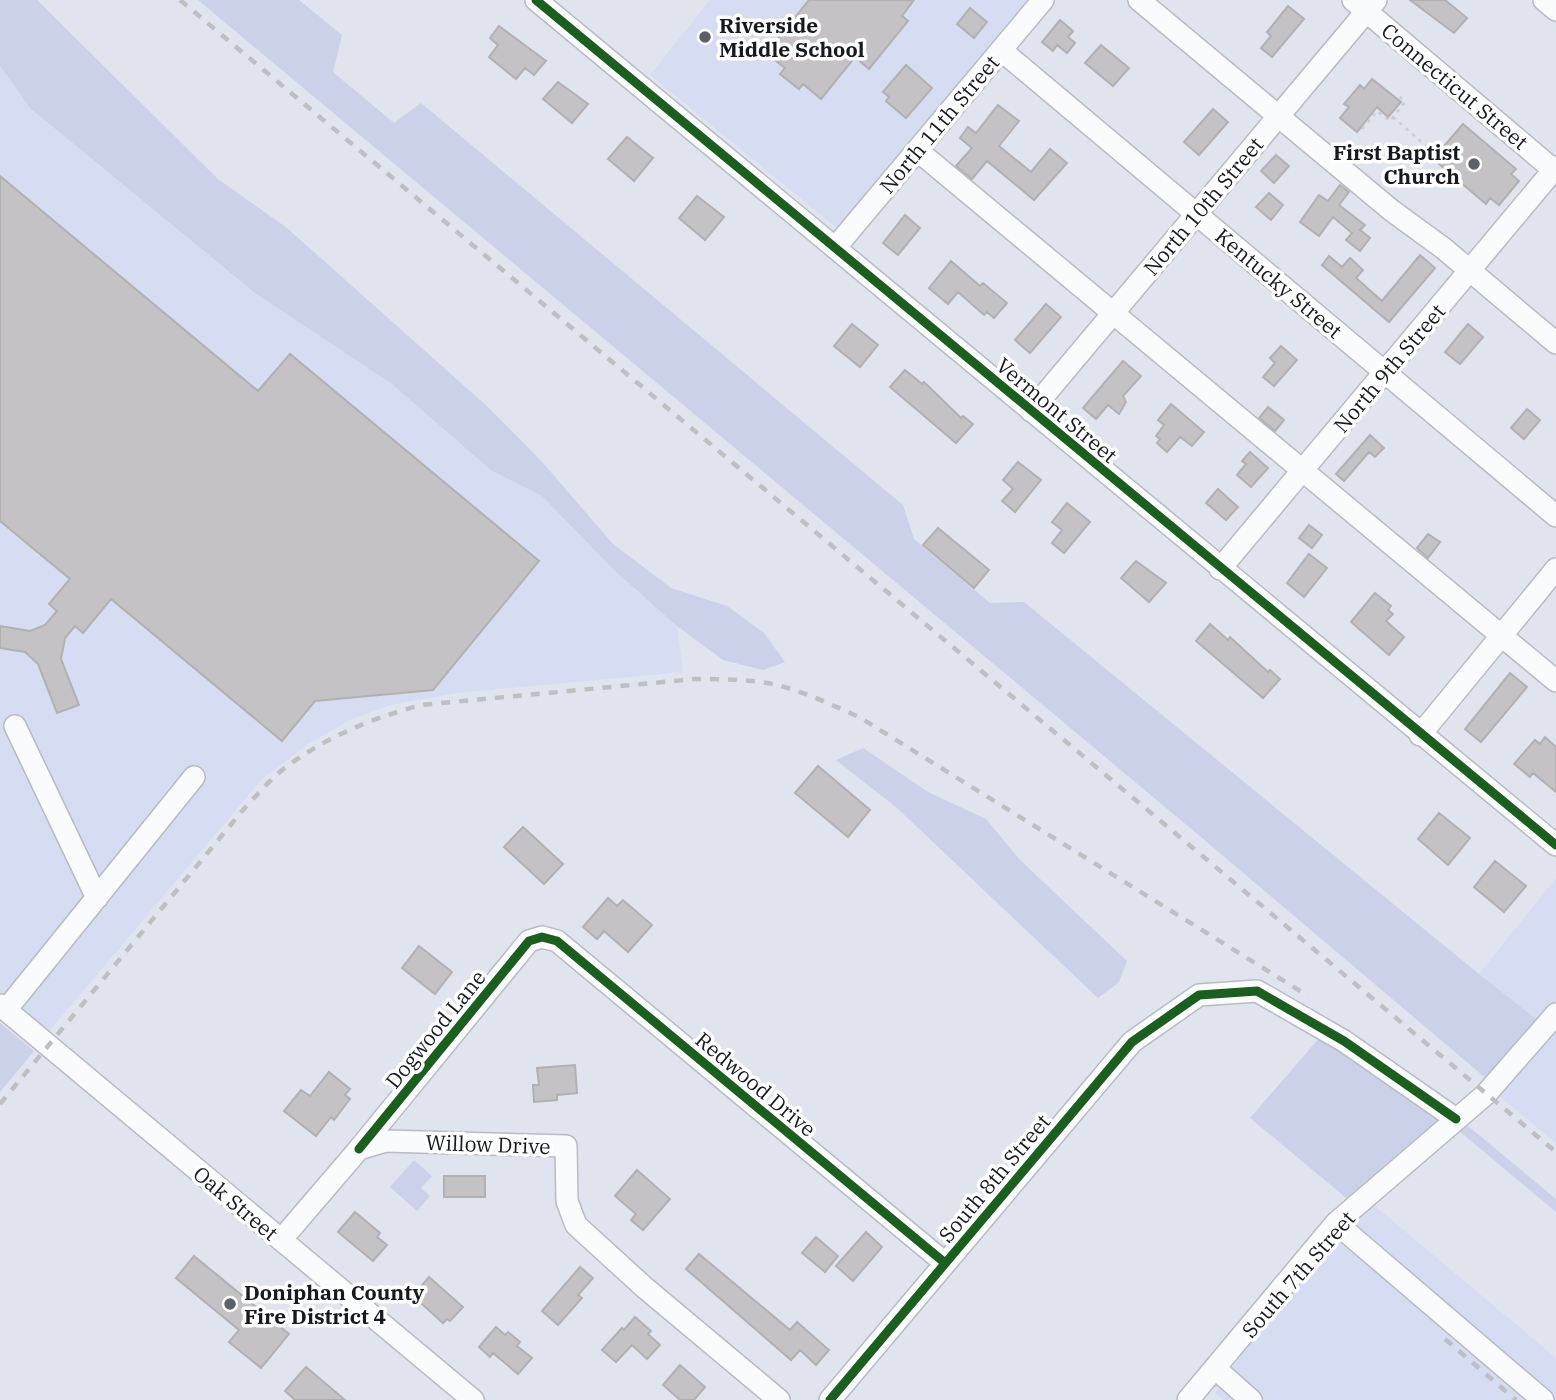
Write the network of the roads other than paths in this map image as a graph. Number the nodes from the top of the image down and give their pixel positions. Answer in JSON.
{"nodes":[{"id":1,"x":536,"y":0,"type":"edge"},
{"id":2,"x":1043,"y":0,"type":"edge"},
{"id":3,"x":1139,"y":0,"type":"edge"},
{"id":4,"x":1544,"y":0,"type":"edge"},
{"id":5,"x":1365,"y":4,"type":"edge"},
{"id":6,"x":1556,"y":10,"type":"edge"},
{"id":7,"x":1001,"y":50,"type":"junction"},
{"id":8,"x":1279,"y":116,"type":"junction"},
{"id":9,"x":918,"y":151,"type":"junction"},
{"id":10,"x":1555,"y":170,"type":"edge"},
{"id":11,"x":1197,"y":214,"type":"junction"},
{"id":12,"x":835,"y":248,"type":"junction"},
{"id":13,"x":1471,"y":271,"type":"junction"},
{"id":14,"x":1113,"y":313,"type":"junction"},
{"id":15,"x":1556,"y":343,"type":"edge"},
{"id":16,"x":1385,"y":373,"type":"junction"},
{"id":17,"x":1031,"y":411,"type":"junction"},
{"id":18,"x":1303,"y":470,"type":"junction"},
{"id":19,"x":1556,"y":516,"type":"edge"},
{"id":20,"x":1220,"y":569,"type":"junction"},
{"id":21,"x":1556,"y":569,"type":"edge"},
{"id":22,"x":1502,"y":636,"type":"junction"},
{"id":23,"x":1556,"y":681,"type":"edge"},
{"id":24,"x":15,"y":726,"type":"dead end"},
{"id":25,"x":1420,"y":734,"type":"junction"},
{"id":26,"x":194,"y":777,"type":"dead end"},
{"id":27,"x":1556,"y":845,"type":"edge"},
{"id":28,"x":97,"y":898,"type":"junction"},
{"id":29,"x":542,"y":937,"type":"joint"},
{"id":30,"x":3,"y":1008,"type":"edge"},
{"id":31,"x":1555,"y":1018,"type":"edge"},
{"id":32,"x":1456,"y":1119,"type":"junction"},
{"id":33,"x":359,"y":1149,"type":"junction"},
{"id":34,"x":1336,"y":1223,"type":"junction"},
{"id":35,"x":281,"y":1240,"type":"junction"},
{"id":36,"x":945,"y":1263,"type":"junction"},
{"id":37,"x":1216,"y":1369,"type":"junction"},
{"id":38,"x":473,"y":1400,"type":"edge"},
{"id":39,"x":779,"y":1400,"type":"edge"},
{"id":40,"x":830,"y":1400,"type":"edge"},
{"id":41,"x":1188,"y":1400,"type":"edge"},
{"id":42,"x":1251,"y":1400,"type":"edge"},
{"id":43,"x":1543,"y":1400,"type":"edge"}],
"edges":[{"from":1,"to":12,"type":"street","name":"Vermont Street"},
{"from":2,"to":7,"type":"street","name":"North 11th Street"},
{"from":3,"to":8,"type":"street"},
{"from":4,"to":6,"type":"street"},
{"from":5,"to":8,"type":"street","name":"North 10th Street"},
{"from":5,"to":10,"type":"street","name":"Connecticut Street"},
{"from":7,"to":9,"type":"street","name":"North 11th Street"},
{"from":7,"to":11,"type":"street","name":"Kentucky Street"},
{"from":8,"to":11,"type":"street","name":"North 10th Street"},
{"from":8,"to":13,"type":"street"},
{"from":9,"to":12,"type":"street","name":"North 11th Street"},
{"from":9,"to":14,"type":"street"},
{"from":10,"to":13,"type":"street","name":"North 9th Street"},
{"from":11,"to":14,"type":"street","name":"North 10th Street"},
{"from":11,"to":16,"type":"street","name":"Kentucky Street"},
{"from":12,"to":17,"type":"street","name":"Vermont Street"},
{"from":13,"to":15,"type":"street"},
{"from":13,"to":16,"type":"street","name":"North 9th Street"},
{"from":14,"to":17,"type":"street","name":"North 10th Street"},
{"from":14,"to":18,"type":"street"},
{"from":16,"to":18,"type":"street","name":"North 9th Street"},
{"from":16,"to":19,"type":"street","name":"Kentucky Street"},
{"from":17,"to":20,"type":"street","name":"Vermont Street"},
{"from":18,"to":20,"type":"street","name":"North 9th Street"},
{"from":18,"to":22,"type":"street"},
{"from":20,"to":25,"type":"street","name":"Vermont Street"},
{"from":21,"to":22,"type":"street"},
{"from":22,"to":23,"type":"street"},
{"from":22,"to":25,"type":"street"},
{"from":24,"to":28,"type":"street"},
{"from":25,"to":27,"type":"street","name":"Vermont Street"},
{"from":26,"to":28,"type":"street"},
{"from":28,"to":30,"type":"street"},
{"from":29,"to":33,"type":"street","name":"Dogwood Lane"},
{"from":29,"to":36,"type":"street","name":"Redwood Drive"},
{"from":30,"to":35,"type":"street","name":"Oak Street"},
{"from":31,"to":32,"type":"street","name":"South 7th Street"},
{"from":32,"to":34,"type":"street","name":"South 7th Street"},
{"from":32,"to":36,"type":"street","name":"South 8th Street"},
{"from":33,"to":35,"type":"street"},
{"from":33,"to":39,"type":"street","name":"Willow Drive"},
{"from":34,"to":37,"type":"street","name":"South 7th Street"},
{"from":34,"to":43,"type":"street"},
{"from":35,"to":38,"type":"street","name":"Oak Street"},
{"from":36,"to":40,"type":"street","name":"South 8th Street"},
{"from":37,"to":41,"type":"street","name":"South 7th Street"},
{"from":37,"to":42,"type":"street"}]}
